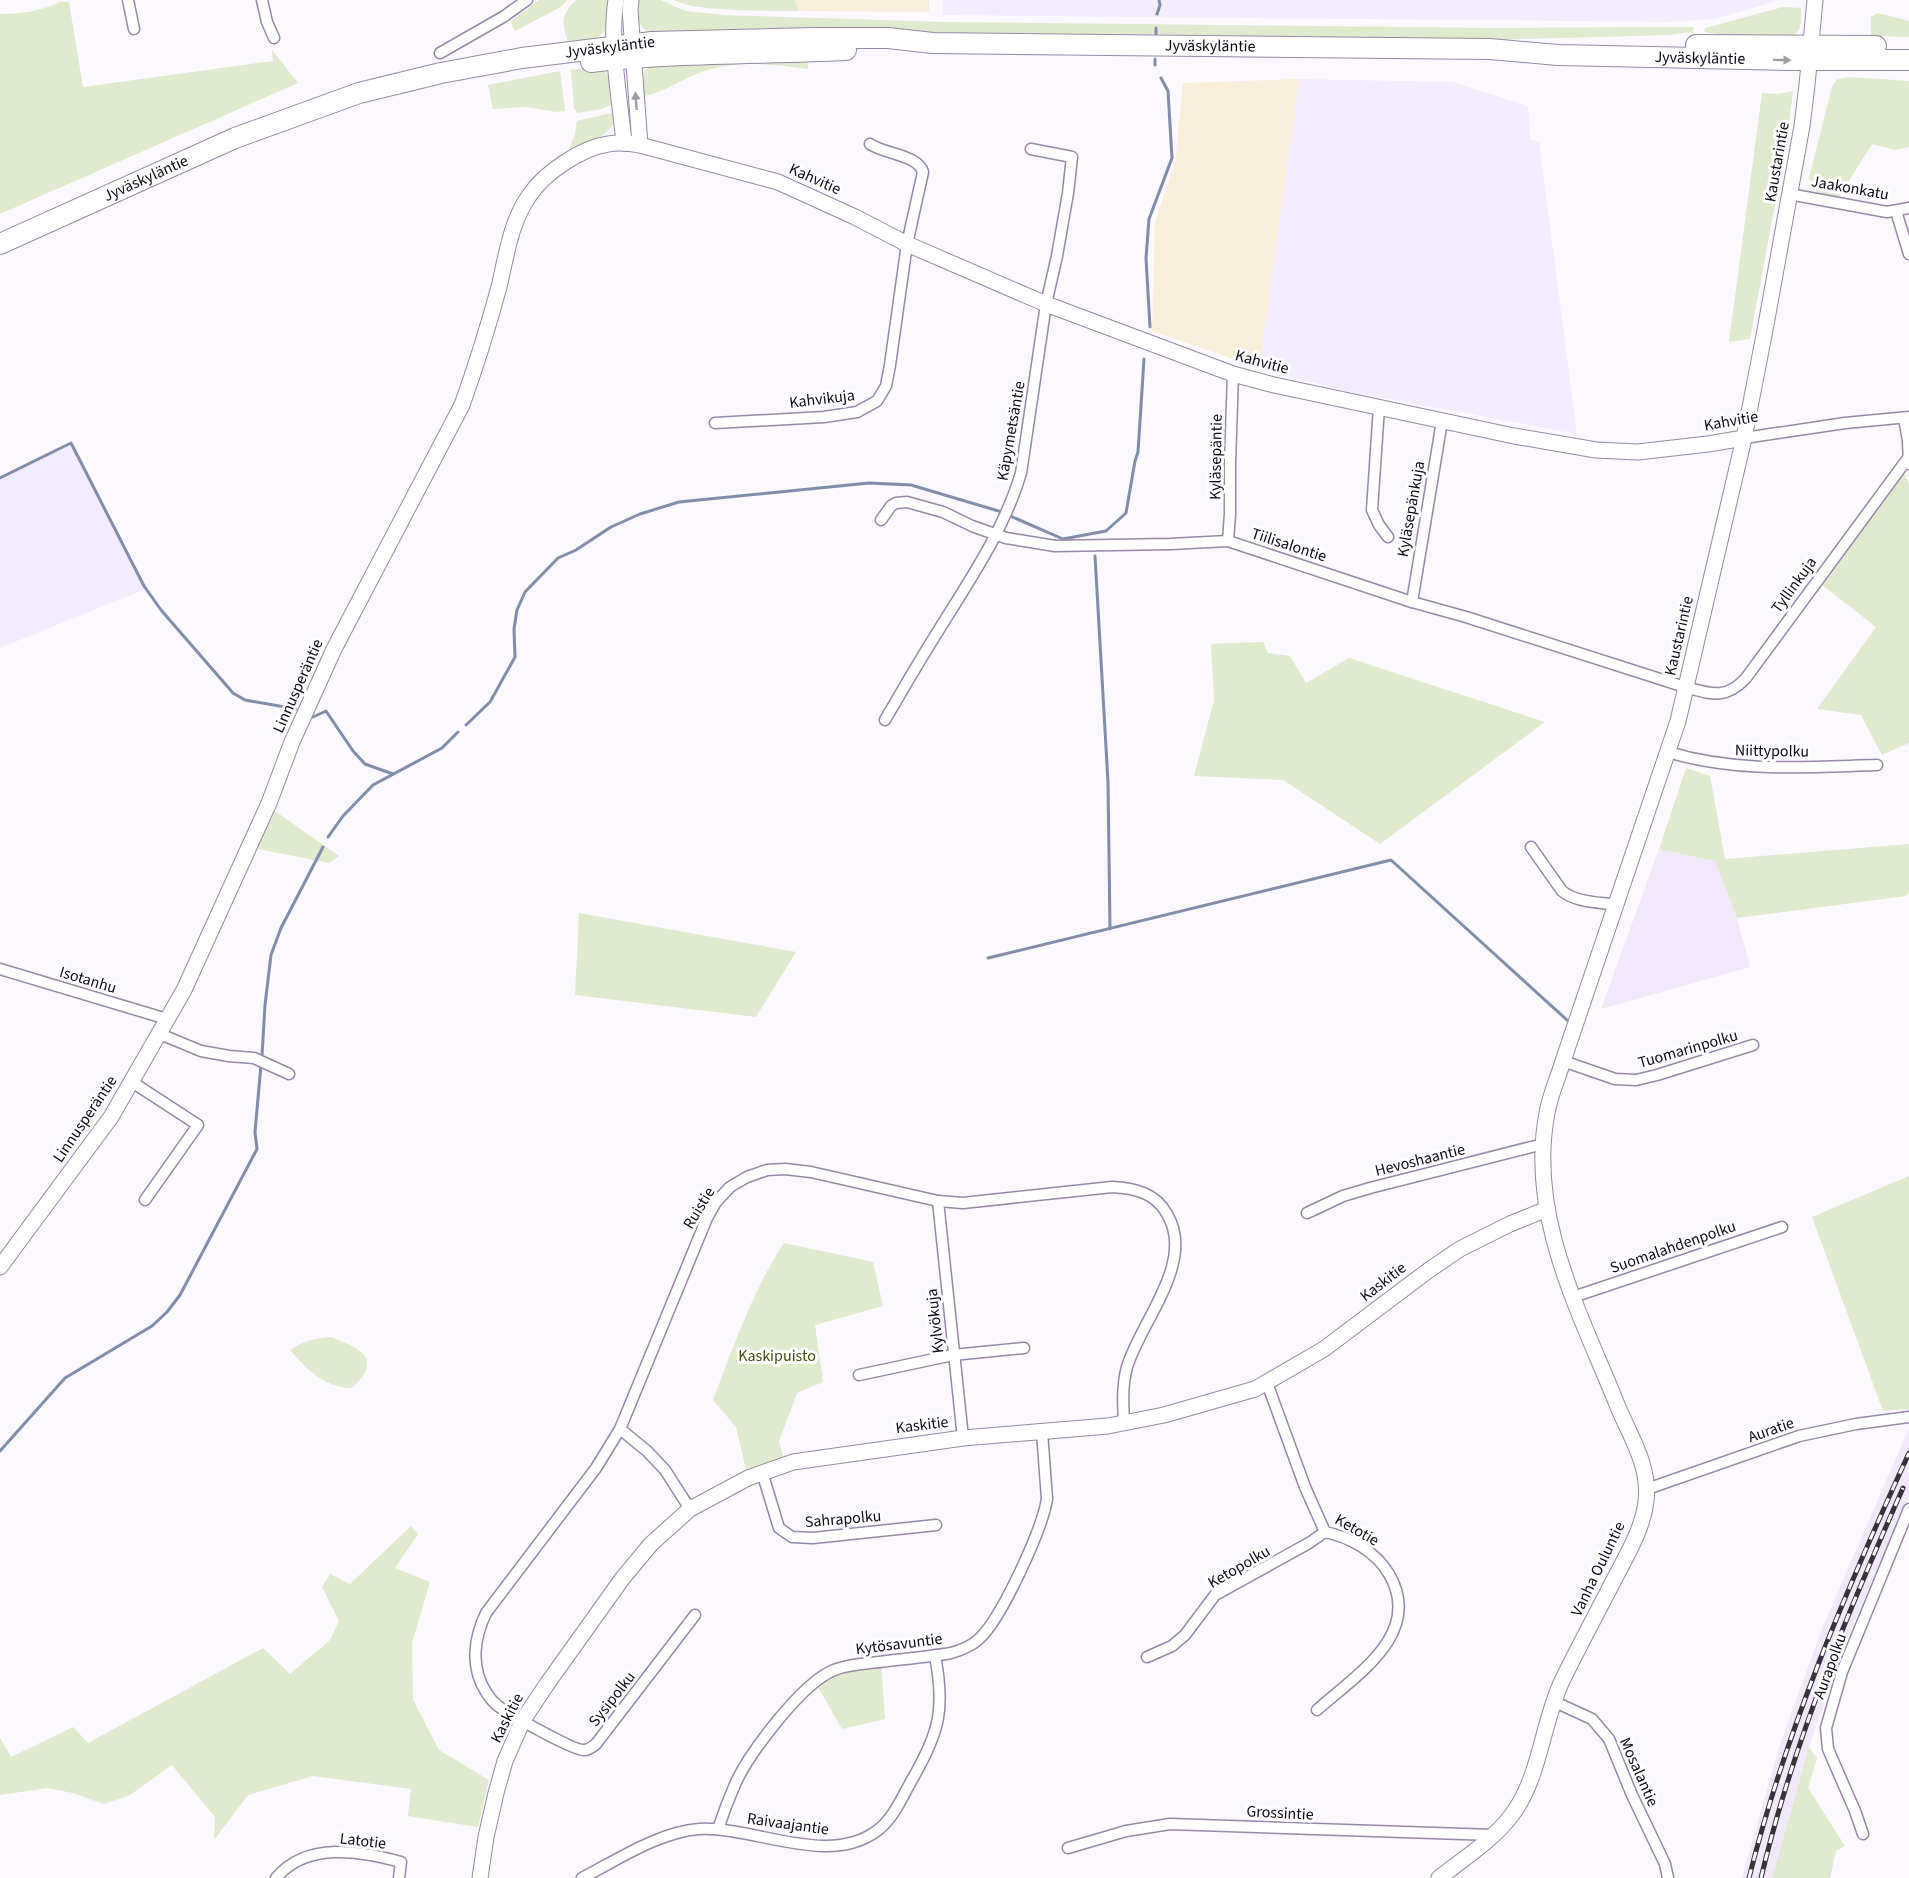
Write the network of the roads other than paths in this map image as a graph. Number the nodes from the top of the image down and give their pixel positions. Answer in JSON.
{"nodes":[{"id":1,"x":128,"y":0,"type":"edge"},
{"id":2,"x":262,"y":0,"type":"edge"},
{"id":3,"x":527,"y":0,"type":"edge"},
{"id":4,"x":616,"y":0,"type":"edge"},
{"id":5,"x":631,"y":0,"type":"edge"},
{"id":6,"x":1815,"y":0,"type":"edge"},
{"id":7,"x":134,"y":29,"type":"dead end"},
{"id":8,"x":274,"y":38,"type":"dead end"},
{"id":9,"x":1909,"y":47,"type":"edge"},
{"id":10,"x":440,"y":52,"type":"dead end"},
{"id":11,"x":624,"y":52,"type":"junction"},
{"id":12,"x":1811,"y":53,"type":"junction"},
{"id":13,"x":1909,"y":60,"type":"edge"},
{"id":14,"x":624,"y":143,"type":"junction"},
{"id":15,"x":870,"y":144,"type":"dead end"},
{"id":16,"x":640,"y":145,"type":"junction"},
{"id":17,"x":1031,"y":149,"type":"dead end"},
{"id":18,"x":1789,"y":194,"type":"junction"},
{"id":19,"x":1909,"y":208,"type":"edge"},
{"id":20,"x":1896,"y":211,"type":"junction"},
{"id":21,"x":0,"y":244,"type":"edge"},
{"id":22,"x":907,"y":244,"type":"junction"},
{"id":23,"x":1909,"y":254,"type":"edge"},
{"id":24,"x":1046,"y":304,"type":"junction"},
{"id":25,"x":1233,"y":374,"type":"junction"},
{"id":26,"x":1379,"y":407,"type":"junction"},
{"id":27,"x":1906,"y":418,"type":"edge"},
{"id":28,"x":1442,"y":421,"type":"junction"},
{"id":29,"x":715,"y":423,"type":"dead end"},
{"id":30,"x":1744,"y":438,"type":"junction"},
{"id":31,"x":1909,"y":461,"type":"edge"},
{"id":32,"x":881,"y":520,"type":"dead end"},
{"id":33,"x":997,"y":534,"type":"junction"},
{"id":34,"x":1388,"y":537,"type":"dead end"},
{"id":35,"x":1228,"y":541,"type":"junction"},
{"id":36,"x":1412,"y":602,"type":"junction"},
{"id":37,"x":1685,"y":687,"type":"junction"},
{"id":38,"x":885,"y":720,"type":"dead end"},
{"id":39,"x":1668,"y":752,"type":"junction"},
{"id":40,"x":1877,"y":765,"type":"dead end"},
{"id":41,"x":1531,"y":847,"type":"dead end"},
{"id":42,"x":1617,"y":905,"type":"junction"},
{"id":43,"x":0,"y":969,"type":"edge"},
{"id":44,"x":167,"y":1019,"type":"junction"},
{"id":45,"x":160,"y":1034,"type":"junction"},
{"id":46,"x":1753,"y":1045,"type":"dead end"},
{"id":47,"x":1563,"y":1061,"type":"junction"},
{"id":48,"x":289,"y":1074,"type":"dead end"},
{"id":49,"x":132,"y":1082,"type":"junction"},
{"id":50,"x":1543,"y":1144,"type":"junction"},
{"id":51,"x":145,"y":1200,"type":"dead end"},
{"id":52,"x":938,"y":1201,"type":"junction"},
{"id":53,"x":1547,"y":1209,"type":"junction"},
{"id":54,"x":1307,"y":1213,"type":"dead end"},
{"id":55,"x":1782,"y":1227,"type":"dead end"},
{"id":56,"x":0,"y":1267,"type":"edge"},
{"id":57,"x":1573,"y":1297,"type":"junction"},
{"id":58,"x":1024,"y":1348,"type":"dead end"},
{"id":59,"x":953,"y":1355,"type":"junction"},
{"id":60,"x":859,"y":1375,"type":"dead end"},
{"id":61,"x":1267,"y":1383,"type":"junction"},
{"id":62,"x":1909,"y":1417,"type":"edge"},
{"id":63,"x":1124,"y":1422,"type":"junction"},
{"id":64,"x":620,"y":1429,"type":"junction"},
{"id":65,"x":1042,"y":1432,"type":"junction"},
{"id":66,"x":963,"y":1438,"type":"junction"},
{"id":67,"x":762,"y":1472,"type":"junction"},
{"id":68,"x":1647,"y":1489,"type":"junction"},
{"id":69,"x":690,"y":1509,"type":"junction"},
{"id":70,"x":1909,"y":1509,"type":"edge"},
{"id":71,"x":936,"y":1525,"type":"dead end"},
{"id":72,"x":1325,"y":1532,"type":"junction"},
{"id":73,"x":695,"y":1614,"type":"dead end"},
{"id":74,"x":935,"y":1656,"type":"junction"},
{"id":75,"x":1148,"y":1657,"type":"dead end"},
{"id":76,"x":1555,"y":1702,"type":"junction"},
{"id":77,"x":1317,"y":1710,"type":"dead end"},
{"id":78,"x":528,"y":1723,"type":"junction"},
{"id":79,"x":718,"y":1829,"type":"junction"},
{"id":80,"x":1863,"y":1834,"type":"dead end"},
{"id":81,"x":1493,"y":1835,"type":"junction"},
{"id":82,"x":1068,"y":1848,"type":"dead end"},
{"id":83,"x":276,"y":1878,"type":"edge"},
{"id":84,"x":399,"y":1878,"type":"edge"},
{"id":85,"x":480,"y":1878,"type":"edge"},
{"id":86,"x":582,"y":1878,"type":"edge"},
{"id":87,"x":1439,"y":1878,"type":"edge"},
{"id":88,"x":1668,"y":1878,"type":"edge"}],
"edges":[{"from":1,"to":7,"type":"street"},
{"from":2,"to":8,"type":"street"},
{"from":3,"to":10,"type":"street"},
{"from":4,"to":11,"type":"street"},
{"from":5,"to":11,"type":"street"},
{"from":6,"to":12,"type":"street","name":"Kaustarintie"},
{"from":9,"to":12,"type":"highway","name":"Jyväskyläntie"},
{"from":11,"to":12,"type":"highway","name":"Jyväskyläntie"},
{"from":11,"to":14,"type":"street"},
{"from":16,"to":11,"type":"street","one_way":true},
{"from":11,"to":21,"type":"highway","name":"Jyväskyläntie"},
{"from":12,"to":13,"type":"highway","name":"Jyväskyläntie"},
{"from":12,"to":18,"type":"street","name":"Kaustarintie"},
{"from":14,"to":16,"type":"street","name":"Linnusperäntie"},
{"from":14,"to":44,"type":"street","name":"Linnusperäntie"},
{"from":15,"to":22,"type":"street","name":"Kahvikuja"},
{"from":16,"to":22,"type":"street","name":"Kahvitie"},
{"from":17,"to":24,"type":"street","name":"Käpymetsäntie"},
{"from":18,"to":20,"type":"street","name":"Jaakonkatu"},
{"from":18,"to":30,"type":"street","name":"Kaustarintie"},
{"from":19,"to":20,"type":"street"},
{"from":20,"to":23,"type":"street","name":"Jaakonkatu"},
{"from":22,"to":24,"type":"street","name":"Kahvitie"},
{"from":22,"to":29,"type":"street","name":"Kahvikuja"},
{"from":24,"to":25,"type":"street","name":"Kahvitie"},
{"from":24,"to":33,"type":"street","name":"Käpymetsäntie"},
{"from":25,"to":26,"type":"street","name":"Kahvitie"},
{"from":25,"to":35,"type":"street","name":"Kyläsepäntie"},
{"from":26,"to":28,"type":"street","name":"Kahvitie"},
{"from":26,"to":34,"type":"street"},
{"from":27,"to":30,"type":"street","name":"Kahvitie"},
{"from":27,"to":31,"type":"street"},
{"from":28,"to":30,"type":"street","name":"Kahvitie"},
{"from":28,"to":36,"type":"street","name":"Kyläsepänkuja"},
{"from":30,"to":37,"type":"street","name":"Kaustarintie"},
{"from":31,"to":37,"type":"street","name":"Tyllinkuja"},
{"from":32,"to":33,"type":"street","name":"Tiilisalontie"},
{"from":33,"to":35,"type":"street","name":"Tiilisalontie"},
{"from":33,"to":38,"type":"street","name":"Käpymetsäntie"},
{"from":35,"to":36,"type":"street","name":"Tiilisalontie"},
{"from":36,"to":37,"type":"street","name":"Tiilisalontie"},
{"from":37,"to":39,"type":"street","name":"Kaustarintie"},
{"from":39,"to":40,"type":"street","name":"Niittypolku"},
{"from":39,"to":42,"type":"street","name":"Kaustarintie"},
{"from":41,"to":42,"type":"street"},
{"from":42,"to":47,"type":"street","name":"Kaustarintie"},
{"from":43,"to":44,"type":"street","name":"Isotanhu"},
{"from":44,"to":45,"type":"street","name":"Linnusperäntie"},
{"from":45,"to":48,"type":"street"},
{"from":45,"to":49,"type":"street","name":"Linnusperäntie"},
{"from":46,"to":47,"type":"street","name":"Tuomarinpolku"},
{"from":47,"to":50,"type":"street","name":"Kaustarintie"},
{"from":49,"to":51,"type":"street"},
{"from":49,"to":56,"type":"street","name":"Linnusperäntie"},
{"from":50,"to":53,"type":"street","name":"Kaustarintie"},
{"from":50,"to":54,"type":"street","name":"Hevoshaantie"},
{"from":52,"to":59,"type":"street","name":"Kylvökuja"},
{"from":52,"to":63,"type":"street","name":"Ruistie"},
{"from":52,"to":64,"type":"street","name":"Ruistie"},
{"from":53,"to":57,"type":"street","name":"Vanha Ouluntie"},
{"from":53,"to":61,"type":"street","name":"Kaskitie"},
{"from":55,"to":57,"type":"street","name":"Suomalahdenpolku"},
{"from":57,"to":68,"type":"street","name":"Vanha Ouluntie"},
{"from":58,"to":59,"type":"street"},
{"from":59,"to":60,"type":"street"},
{"from":59,"to":66,"type":"street","name":"Kylvökuja"},
{"from":61,"to":63,"type":"street","name":"Kaskitie"},
{"from":61,"to":72,"type":"street","name":"Ketotie"},
{"from":62,"to":68,"type":"street","name":"Auratie"},
{"from":63,"to":65,"type":"street","name":"Kaskitie"},
{"from":64,"to":69,"type":"street"},
{"from":64,"to":78,"type":"street","name":"Ruistie"},
{"from":65,"to":66,"type":"street","name":"Kaskitie"},
{"from":65,"to":74,"type":"street","name":"Kytösavuntie"},
{"from":66,"to":67,"type":"street","name":"Kaskitie"},
{"from":67,"to":69,"type":"street","name":"Kaskitie"},
{"from":67,"to":71,"type":"street","name":"Sahrapolku"},
{"from":68,"to":76,"type":"street","name":"Vanha Ouluntie"},
{"from":69,"to":78,"type":"street","name":"Kaskitie"},
{"from":70,"to":80,"type":"street","name":"Aurapolku"},
{"from":72,"to":75,"type":"street","name":"Ketopolku"},
{"from":72,"to":77,"type":"street","name":"Ketotie"},
{"from":73,"to":78,"type":"street","name":"Sysipolku"},
{"from":74,"to":79,"type":"street","name":"Kytösavuntie"},
{"from":74,"to":79,"type":"street","name":"Raivaajantie"},
{"from":76,"to":81,"type":"street","name":"Vanha Ouluntie"},
{"from":76,"to":88,"type":"street","name":"Mosalantie"},
{"from":78,"to":85,"type":"street","name":"Kaskitie"},
{"from":79,"to":86,"type":"street","name":"Raivaajantie"},
{"from":81,"to":82,"type":"street","name":"Grossintie"},
{"from":81,"to":87,"type":"street","name":"Vanha Ouluntie"},
{"from":83,"to":84,"type":"street","name":"Latotie"}]}
